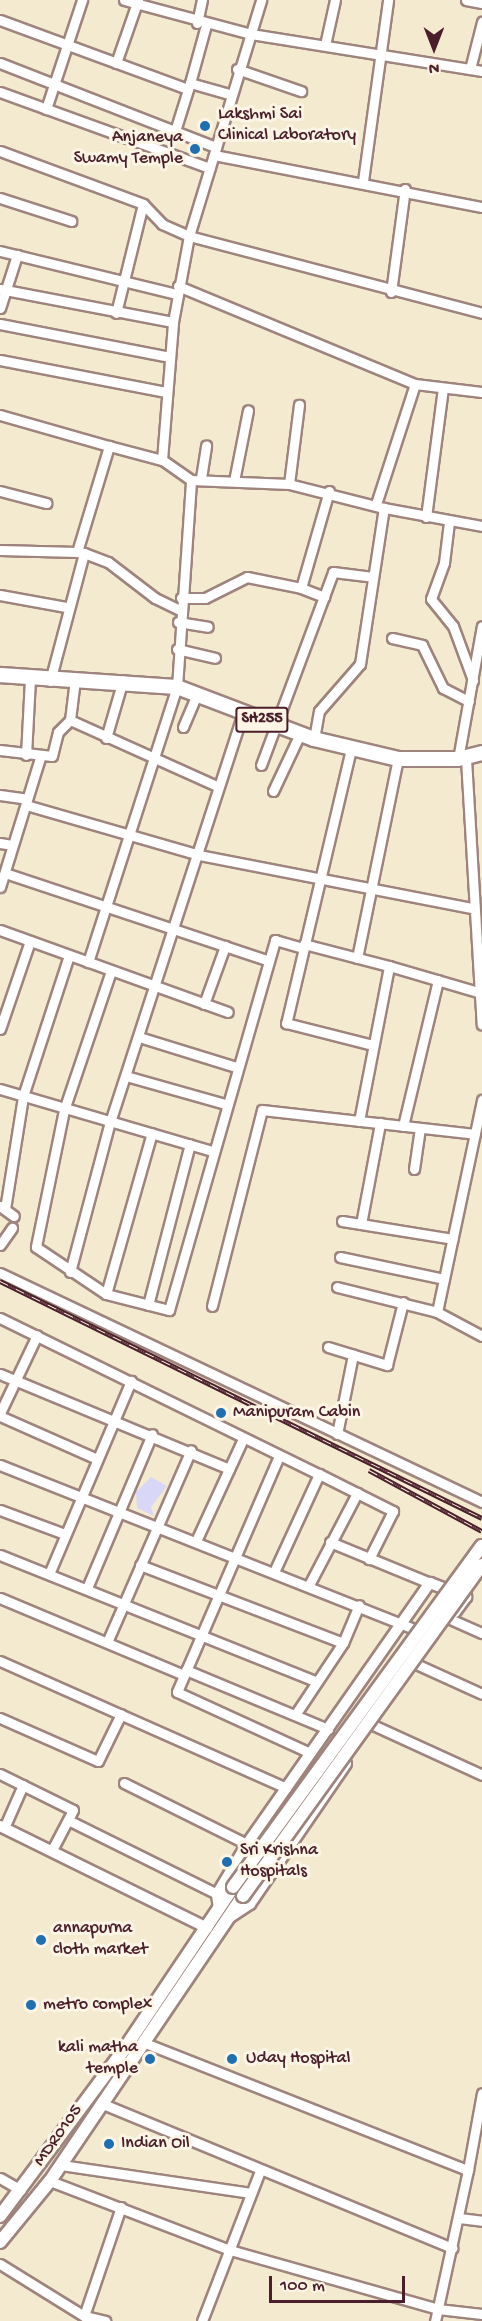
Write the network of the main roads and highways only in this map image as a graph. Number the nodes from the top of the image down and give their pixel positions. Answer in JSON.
{"nodes":[{"id":1,"x":0,"y":675,"type":"edge"},
{"id":2,"x":38,"y":682,"type":"junction"},
{"id":3,"x":0,"y":683,"type":"edge"},
{"id":4,"x":482,"y":753,"type":"edge"},
{"id":5,"x":482,"y":1546,"type":"edge"},
{"id":6,"x":482,"y":1565,"type":"edge"},
{"id":7,"x":0,"y":2216,"type":"edge"},
{"id":8,"x":0,"y":2242,"type":"edge"}],
"edges":[{"from":1,"to":2,"type":"main road","number":"SH255"},
{"from":2,"to":3,"type":"main road","number":"SH255"},
{"from":2,"to":4,"type":"main road","number":"SH255"},
{"from":5,"to":7,"type":"main road","number":"MDR0105","bridge":true},
{"from":6,"to":8,"type":"main road","name":"MDR0105","bridge":true}]}
